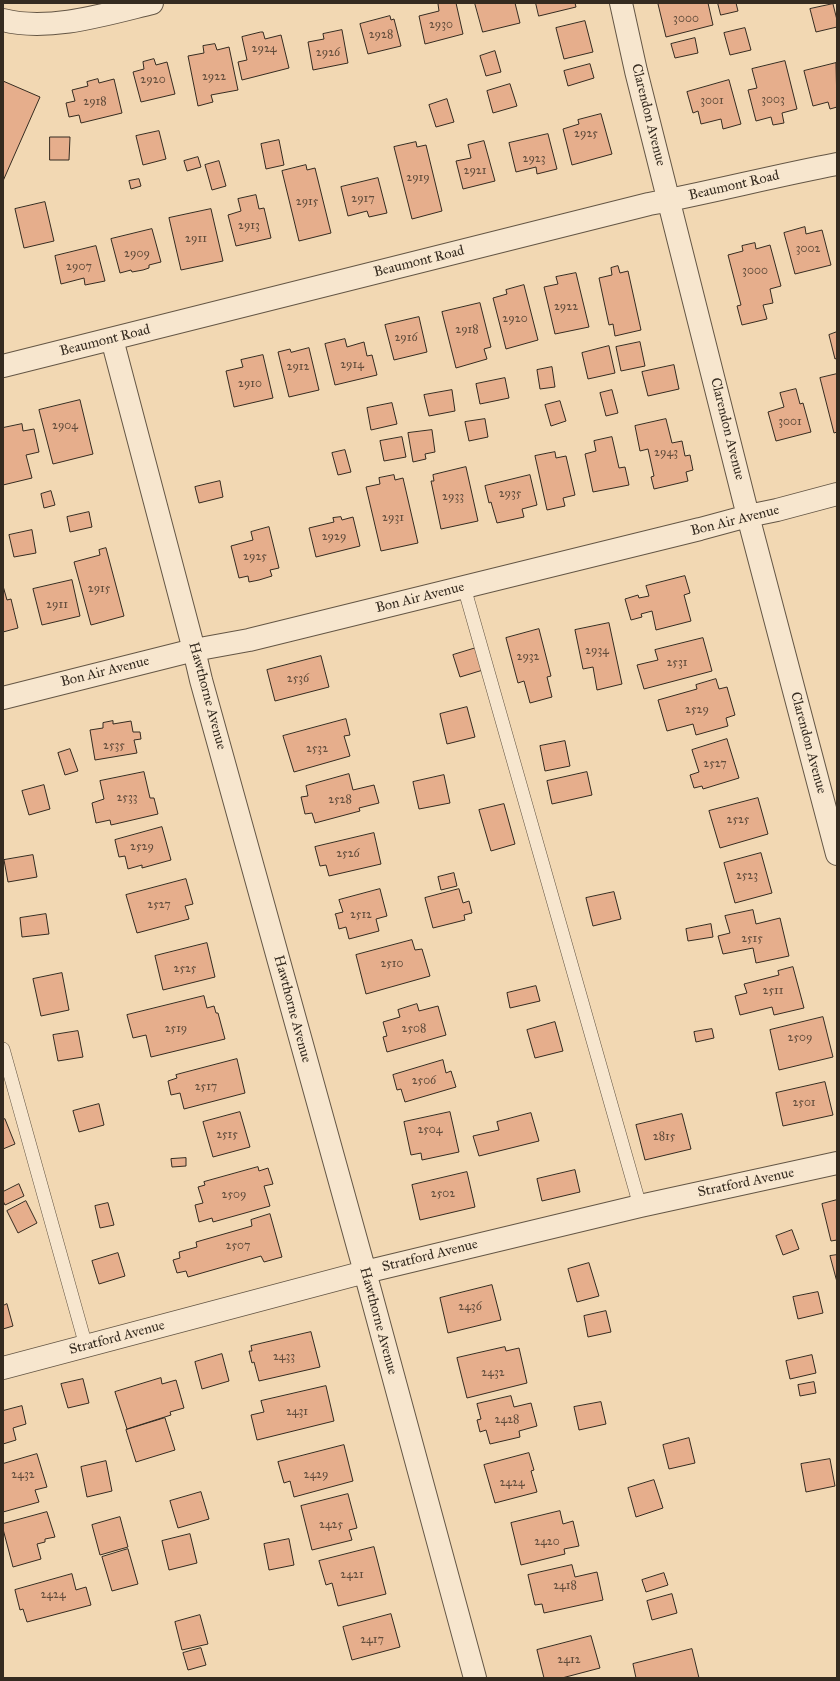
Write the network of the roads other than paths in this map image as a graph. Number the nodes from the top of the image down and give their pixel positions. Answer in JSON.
{"nodes":[{"id":1,"x":621,"y":3,"type":"edge"},
{"id":2,"x":139,"y":4,"type":"edge"},
{"id":3,"x":3,"y":20,"type":"edge"},
{"id":4,"x":837,"y":164,"type":"edge"},
{"id":5,"x":670,"y":200,"type":"junction"},
{"id":6,"x":112,"y":339,"type":"junction"},
{"id":7,"x":3,"y":366,"type":"edge"},
{"id":8,"x":837,"y":494,"type":"edge"},
{"id":9,"x":748,"y":516,"type":"junction"},
{"id":10,"x":464,"y":587,"type":"junction"},
{"id":11,"x":194,"y":650,"type":"junction"},
{"id":12,"x":3,"y":698,"type":"edge"},
{"id":13,"x":837,"y":854,"type":"edge"},
{"id":14,"x":3,"y":1049,"type":"edge"},
{"id":15,"x":837,"y":1163,"type":"edge"},
{"id":16,"x":640,"y":1206,"type":"junction"},
{"id":17,"x":365,"y":1272,"type":"junction"},
{"id":18,"x":86,"y":1346,"type":"junction"},
{"id":19,"x":3,"y":1368,"type":"edge"},
{"id":20,"x":475,"y":1678,"type":"edge"}],
"edges":[{"from":1,"to":5,"type":"street","name":"Clarendon Avenue"},
{"from":2,"to":3,"type":"street"},
{"from":4,"to":5,"type":"street","name":"Beaumont Road"},
{"from":5,"to":6,"type":"street","name":"Beaumont Road"},
{"from":5,"to":9,"type":"street","name":"Clarendon Avenue"},
{"from":6,"to":7,"type":"street","name":"Beaumont Road"},
{"from":6,"to":11,"type":"street","name":"Hawthorne Avenue"},
{"from":8,"to":9,"type":"street","name":"Bon Air Avenue"},
{"from":9,"to":10,"type":"street","name":"Bon Air Avenue"},
{"from":9,"to":13,"type":"street","name":"Clarendon Avenue"},
{"from":10,"to":11,"type":"street","name":"Bon Air Avenue"},
{"from":10,"to":16,"type":"lane"},
{"from":11,"to":12,"type":"street","name":"Bon Air Avenue"},
{"from":11,"to":17,"type":"street","name":"Hawthorne Avenue"},
{"from":14,"to":18,"type":"lane"},
{"from":15,"to":16,"type":"street","name":"Stratford Avenue"},
{"from":16,"to":17,"type":"street","name":"Stratford Avenue"},
{"from":17,"to":18,"type":"street","name":"Stratford Avenue"},
{"from":17,"to":20,"type":"street","name":"Hawthorne Avenue"},
{"from":18,"to":19,"type":"street","name":"Stratford Avenue"}]}
